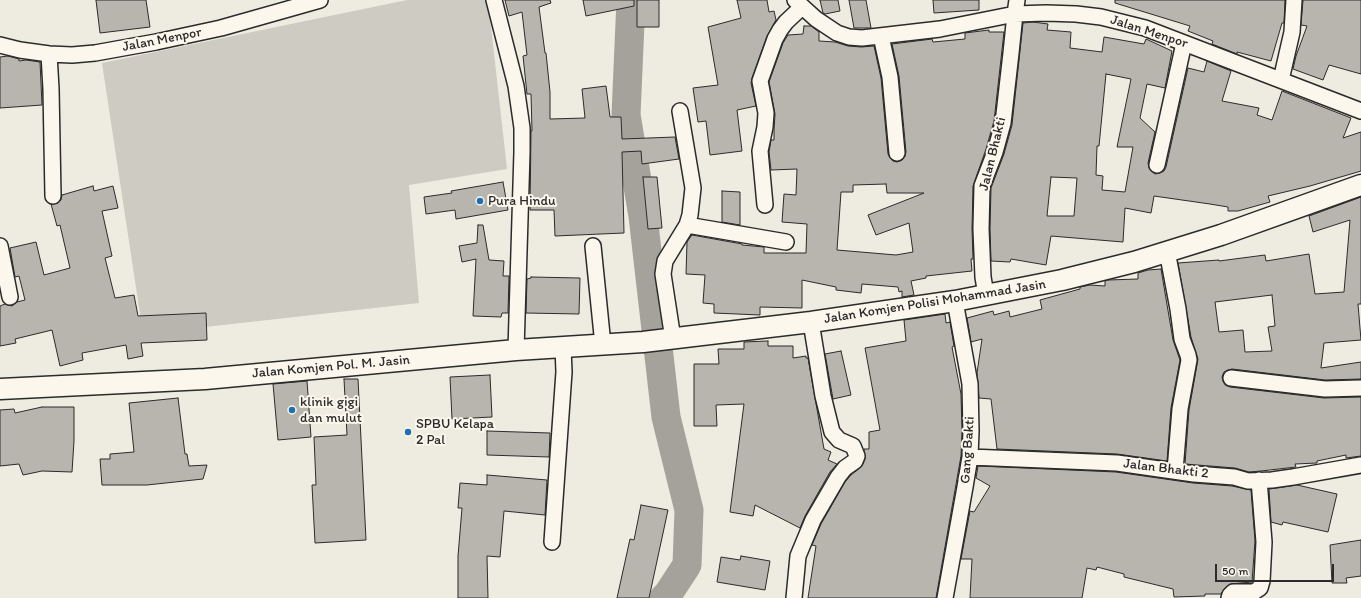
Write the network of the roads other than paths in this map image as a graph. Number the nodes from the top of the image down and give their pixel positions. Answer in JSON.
{"nodes":[{"id":1,"x":320,"y":0,"type":"edge"},
{"id":2,"x":494,"y":0,"type":"edge"},
{"id":3,"x":1294,"y":0,"type":"edge"},
{"id":4,"x":798,"y":4,"type":"edge"},
{"id":5,"x":1016,"y":7,"type":"edge"},
{"id":6,"x":881,"y":36,"type":"junction"},
{"id":7,"x":1184,"y":43,"type":"junction"},
{"id":8,"x":0,"y":45,"type":"edge"},
{"id":9,"x":48,"y":54,"type":"junction"},
{"id":10,"x":1281,"y":80,"type":"junction"},
{"id":11,"x":680,"y":111,"type":"dead end"},
{"id":12,"x":1361,"y":111,"type":"edge"},
{"id":13,"x":897,"y":153,"type":"dead end"},
{"id":14,"x":1157,"y":165,"type":"dead end"},
{"id":15,"x":1361,"y":185,"type":"edge"},
{"id":16,"x":54,"y":196,"type":"dead end"},
{"id":17,"x":765,"y":205,"type":"dead end"},
{"id":18,"x":687,"y":225,"type":"junction"},
{"id":19,"x":786,"y":242,"type":"dead end"},
{"id":20,"x":0,"y":246,"type":"edge"},
{"id":21,"x":593,"y":246,"type":"dead end"},
{"id":22,"x":1166,"y":251,"type":"junction"},
{"id":23,"x":986,"y":295,"type":"junction"},
{"id":24,"x":10,"y":297,"type":"dead end"},
{"id":25,"x":955,"y":301,"type":"junction"},
{"id":26,"x":811,"y":322,"type":"junction"},
{"id":27,"x":659,"y":340,"type":"junction"},
{"id":28,"x":603,"y":345,"type":"junction"},
{"id":29,"x":563,"y":347,"type":"junction"},
{"id":30,"x":516,"y":350,"type":"junction"},
{"id":31,"x":1230,"y":378,"type":"dead end"},
{"id":32,"x":1361,"y":388,"type":"edge"},
{"id":33,"x":0,"y":389,"type":"edge"},
{"id":34,"x":970,"y":457,"type":"junction"},
{"id":35,"x":1361,"y":465,"type":"edge"},
{"id":36,"x":1175,"y":471,"type":"junction"},
{"id":37,"x":1259,"y":480,"type":"junction"},
{"id":38,"x":552,"y":542,"type":"dead end"},
{"id":39,"x":794,"y":598,"type":"edge"},
{"id":40,"x":945,"y":598,"type":"edge"},
{"id":41,"x":1229,"y":598,"type":"edge"}],
"edges":[{"from":1,"to":9,"type":"street","name":"Jalan Menpor"},
{"from":2,"to":30,"type":"street"},
{"from":3,"to":10,"type":"street"},
{"from":4,"to":6,"type":"street","name":"Jalan Menpor"},
{"from":4,"to":17,"type":"street"},
{"from":5,"to":6,"type":"street","name":"Jalan Menpor"},
{"from":5,"to":7,"type":"street","name":"Jalan Menpor"},
{"from":5,"to":23,"type":"street","name":"Jalan Bhakti"},
{"from":6,"to":13,"type":"street"},
{"from":7,"to":10,"type":"street","name":"Jalan Menpor"},
{"from":7,"to":14,"type":"street"},
{"from":8,"to":9,"type":"street","name":"Jalan Menpor"},
{"from":9,"to":16,"type":"street"},
{"from":10,"to":12,"type":"street","name":"Jalan Menpor"},
{"from":11,"to":18,"type":"street"},
{"from":15,"to":22,"type":"main road","name":"Jalan Komjen Polisi Mohammad Jasin"},
{"from":18,"to":19,"type":"street"},
{"from":18,"to":27,"type":"street"},
{"from":20,"to":24,"type":"street"},
{"from":21,"to":28,"type":"street"},
{"from":22,"to":23,"type":"main road","name":"Jalan Komjen Polisi Mohammad Jasin"},
{"from":22,"to":36,"type":"street"},
{"from":23,"to":25,"type":"main road","name":"Jalan Komjen Polisi Mohammad Jasin"},
{"from":25,"to":26,"type":"main road","name":"Jalan Komjen Polisi Mohammad Jasin"},
{"from":25,"to":34,"type":"street","name":"Gang Bakti"},
{"from":26,"to":27,"type":"main road","name":"Jalan Komjen Polisi Mohammad Jasin"},
{"from":26,"to":39,"type":"street"},
{"from":27,"to":28,"type":"main road","name":"Jalan Komjen Pol. M. Jasin"},
{"from":28,"to":29,"type":"main road","name":"Jalan Komjen Pol. M. Jasin"},
{"from":29,"to":30,"type":"main road","name":"Jalan Komjen Pol. M. Jasin"},
{"from":29,"to":38,"type":"street"},
{"from":30,"to":33,"type":"main road","name":"Jalan Komjen Pol. M. Jasin"},
{"from":31,"to":32,"type":"street"},
{"from":34,"to":36,"type":"street","name":"Jalan Bhakti 2"},
{"from":34,"to":40,"type":"street","name":"Gang Bakti"},
{"from":35,"to":37,"type":"street","name":"Jalan Bhakti 2"},
{"from":36,"to":37,"type":"street","name":"Jalan Bhakti 2"},
{"from":37,"to":41,"type":"street"}]}
